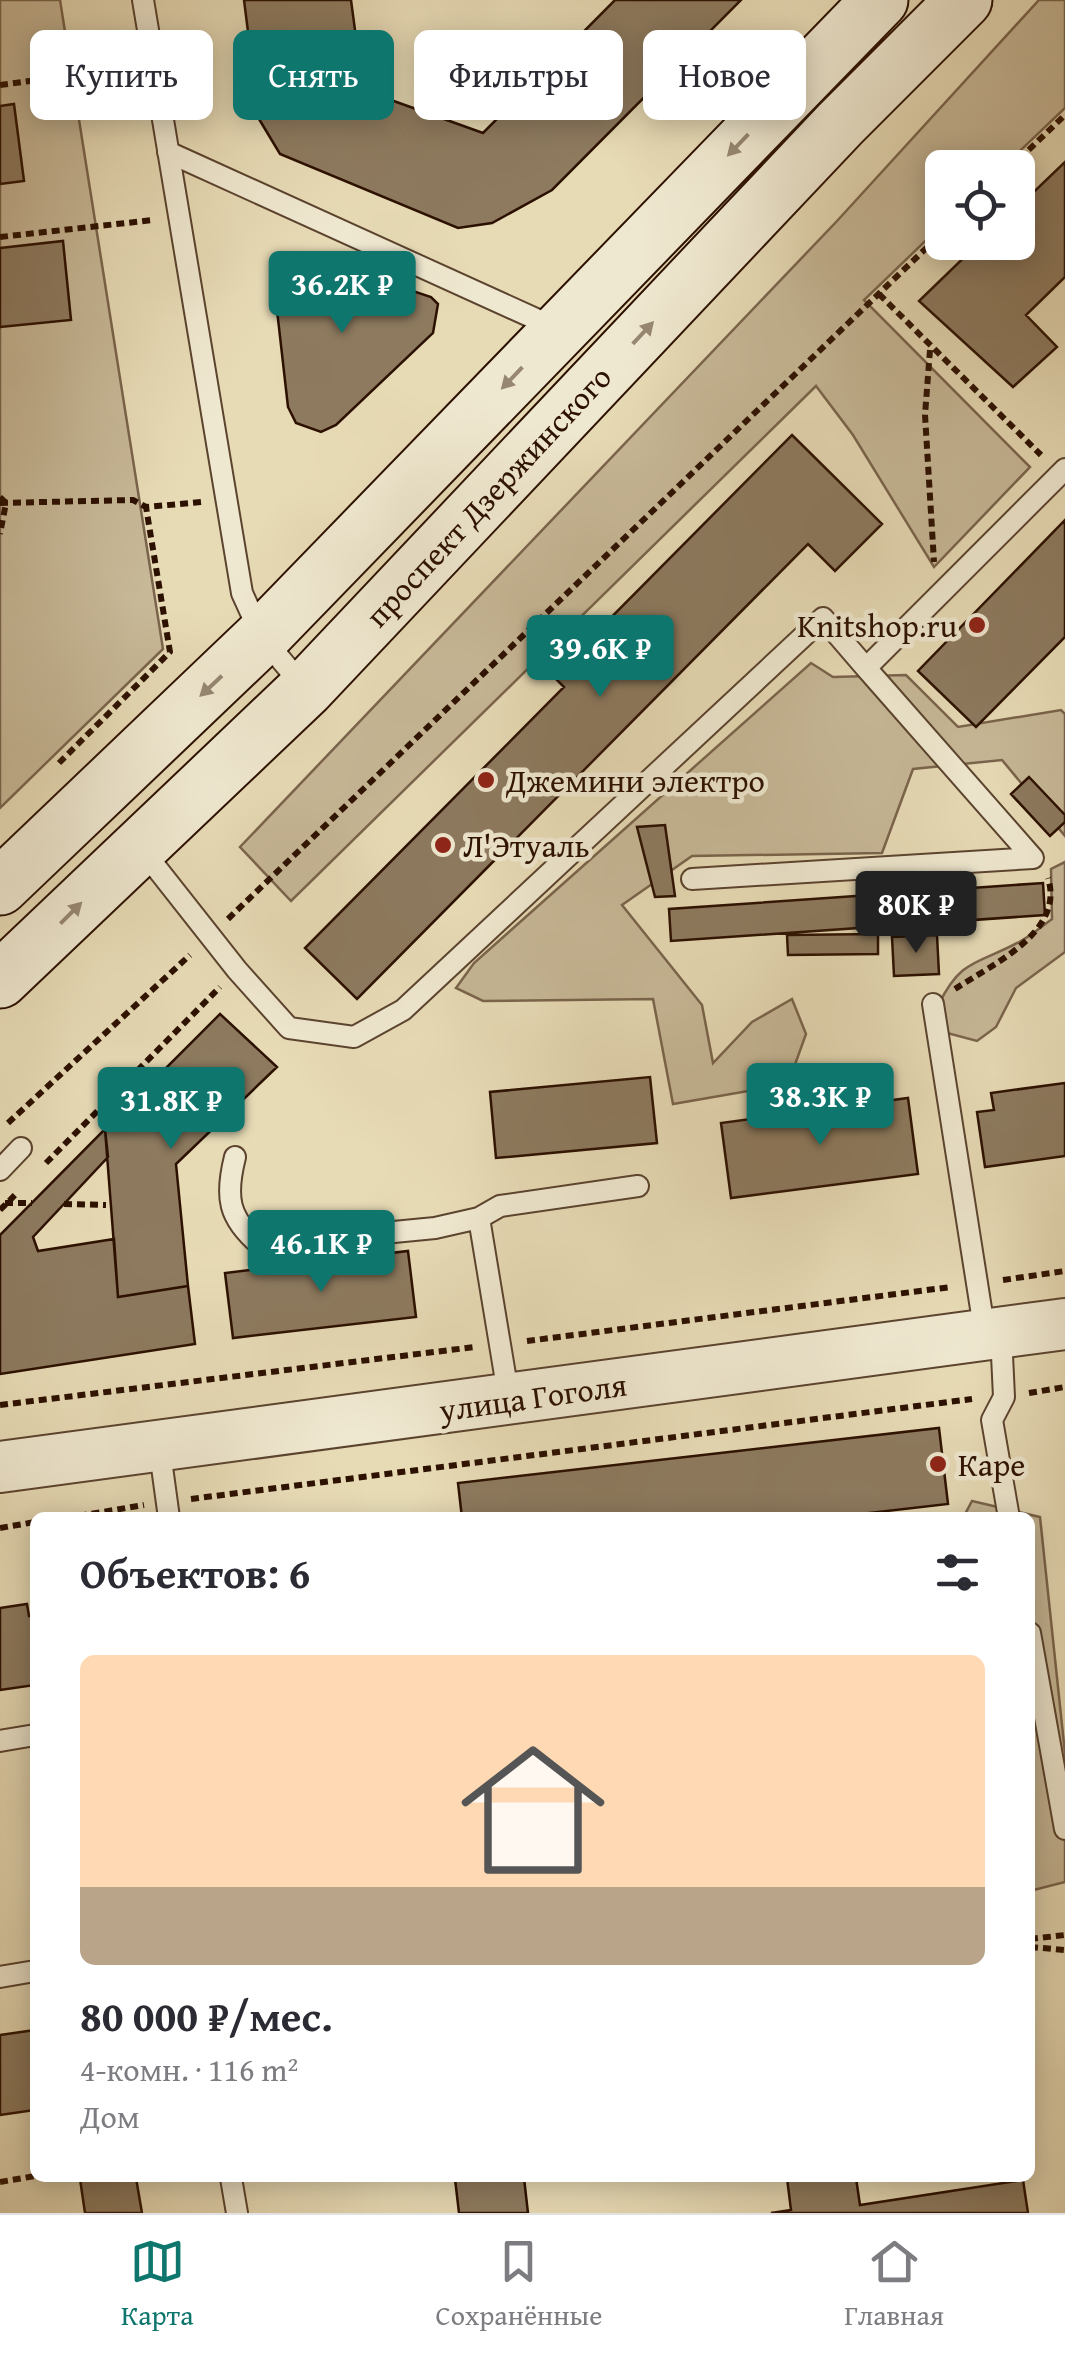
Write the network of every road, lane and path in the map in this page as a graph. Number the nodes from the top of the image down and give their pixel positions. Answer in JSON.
{"nodes":[{"id":1,"x":143,"y":0,"type":"edge"},
{"id":2,"x":880,"y":0,"type":"edge"},
{"id":3,"x":964,"y":0,"type":"edge"},
{"id":4,"x":148,"y":30,"type":"edge"},
{"id":5,"x":30,"y":81,"type":"edge"},
{"id":6,"x":0,"y":85,"type":"edge"},
{"id":7,"x":1065,"y":115,"type":"edge"},
{"id":8,"x":163,"y":120,"type":"edge"},
{"id":9,"x":1029,"y":150,"type":"edge"},
{"id":10,"x":168,"y":152,"type":"junction"},
{"id":11,"x":179,"y":217,"type":"junction"},
{"id":12,"x":0,"y":237,"type":"edge"},
{"id":13,"x":925,"y":249,"type":"edge"},
{"id":14,"x":879,"y":294,"type":"junction"},
{"id":15,"x":558,"y":329,"type":"junction"},
{"id":16,"x":930,"y":349,"type":"junction"},
{"id":17,"x":1063,"y":471,"type":"edge"},
{"id":18,"x":224,"y":498,"type":"junction"},
{"id":19,"x":2,"y":502,"type":"edge"},
{"id":20,"x":146,"y":507,"type":"junction"},
{"id":21,"x":0,"y":534,"type":"edge"},
{"id":22,"x":937,"y":598,"type":"junction"},
{"id":23,"x":262,"y":637,"type":"junction"},
{"id":24,"x":866,"y":668,"type":"junction"},
{"id":25,"x":306,"y":689,"type":"junction"},
{"id":26,"x":52,"y":770,"type":"dead end"},
{"id":27,"x":138,"y":845,"type":"junction"},
{"id":28,"x":1033,"y":858,"type":"junction"},
{"id":29,"x":692,"y":879,"type":"dead end"},
{"id":30,"x":0,"y":887,"type":"edge"},
{"id":31,"x":210,"y":936,"type":"junction"},
{"id":32,"x":236,"y":970,"type":"junction"},
{"id":33,"x":0,"y":980,"type":"edge"},
{"id":34,"x":934,"y":1004,"type":"joint"},
{"id":35,"x":0,"y":1130,"type":"edge"},
{"id":36,"x":22,"y":1148,"type":"dead end"},
{"id":37,"x":235,"y":1157,"type":"dead end"},
{"id":38,"x":0,"y":1170,"type":"edge"},
{"id":39,"x":32,"y":1177,"type":"dead end"},
{"id":40,"x":638,"y":1186,"type":"dead end"},
{"id":41,"x":19,"y":1191,"type":"dead end"},
{"id":42,"x":32,"y":1202,"type":"dead end"},
{"id":43,"x":64,"y":1204,"type":"dead end"},
{"id":44,"x":2,"y":1205,"type":"edge"},
{"id":45,"x":106,"y":1205,"type":"dead end"},
{"id":46,"x":479,"y":1218,"type":"junction"},
{"id":47,"x":1065,"y":1271,"type":"edge"},
{"id":48,"x":977,"y":1284,"type":"junction"},
{"id":49,"x":1065,"y":1324,"type":"edge"},
{"id":50,"x":993,"y":1333,"type":"junction"},
{"id":51,"x":500,"y":1344,"type":"junction"},
{"id":52,"x":1065,"y":1387,"type":"edge"},
{"id":53,"x":1004,"y":1397,"type":"junction"},
{"id":54,"x":509,"y":1401,"type":"junction"},
{"id":55,"x":0,"y":1405,"type":"edge"},
{"id":56,"x":158,"y":1443,"type":"junction"},
{"id":57,"x":0,"y":1466,"type":"edge"},
{"id":58,"x":168,"y":1510,"type":"edge"},
{"id":59,"x":142,"y":1512,"type":"edge"},
{"id":60,"x":1009,"y":1512,"type":"edge"},
{"id":61,"x":30,"y":1523,"type":"edge"},
{"id":62,"x":0,"y":1528,"type":"edge"},
{"id":63,"x":1035,"y":1661,"type":"edge"},
{"id":64,"x":30,"y":1737,"type":"edge"},
{"id":65,"x":0,"y":1741,"type":"edge"},
{"id":66,"x":1065,"y":1830,"type":"edge"},
{"id":67,"x":1065,"y":1935,"type":"edge"},
{"id":68,"x":1035,"y":1938,"type":"edge"},
{"id":69,"x":1035,"y":1947,"type":"edge"},
{"id":70,"x":1065,"y":1950,"type":"edge"},
{"id":71,"x":30,"y":1971,"type":"edge"},
{"id":72,"x":0,"y":1977,"type":"edge"},
{"id":73,"x":30,"y":2177,"type":"edge"},
{"id":74,"x":0,"y":2182,"type":"edge"},
{"id":75,"x":232,"y":2182,"type":"edge"},
{"id":76,"x":237,"y":2213,"type":"edge"}],
"edges":[{"from":1,"to":4,"type":"lane"},
{"from":2,"to":15,"type":"main road","name":"проспект Дзержинского","one_way":true},
{"from":25,"to":3,"type":"main road","name":"проспект Дзержинского","one_way":true},
{"from":5,"to":6,"type":"path"},
{"from":7,"to":9,"type":"path"},
{"from":8,"to":10,"type":"lane"},
{"from":10,"to":11,"type":"lane"},
{"from":10,"to":15,"type":"lane"},
{"from":11,"to":12,"type":"path"},
{"from":11,"to":18,"type":"lane"},
{"from":13,"to":14,"type":"path"},
{"from":14,"to":16,"type":"path"},
{"from":14,"to":31,"type":"path"},
{"from":15,"to":23,"type":"main road","name":"проспект Дзержинского","one_way":true},
{"from":16,"to":17,"type":"path"},
{"from":16,"to":22,"type":"path"},
{"from":17,"to":22,"type":"lane"},
{"from":18,"to":20,"type":"path"},
{"from":18,"to":23,"type":"lane"},
{"from":19,"to":20,"type":"path"},
{"from":19,"to":21,"type":"path"},
{"from":20,"to":26,"type":"path"},
{"from":22,"to":24,"type":"lane"},
{"from":23,"to":25,"type":"lane"},
{"from":23,"to":30,"type":"main road","name":"проспект Дзержинского","one_way":true},
{"from":24,"to":28,"type":"lane"},
{"from":24,"to":32,"type":"lane"},
{"from":25,"to":27,"type":"main road","name":"проспект Дзержинского"},
{"from":27,"to":31,"type":"lane"},
{"from":33,"to":27,"type":"main road","name":"проспект Дзержинского","one_way":true},
{"from":28,"to":29,"type":"lane"},
{"from":28,"to":34,"type":"path"},
{"from":31,"to":32,"type":"lane"},
{"from":31,"to":35,"type":"path"},
{"from":32,"to":39,"type":"path"},
{"from":34,"to":48,"type":"lane"},
{"from":36,"to":38,"type":"lane"},
{"from":37,"to":46,"type":"lane"},
{"from":40,"to":46,"type":"lane"},
{"from":41,"to":44,"type":"path"},
{"from":42,"to":44,"type":"path"},
{"from":43,"to":45,"type":"path"},
{"from":46,"to":51,"type":"lane"},
{"from":47,"to":48,"type":"path"},
{"from":48,"to":50,"type":"lane"},
{"from":48,"to":51,"type":"path"},
{"from":49,"to":50,"type":"street","name":"улица Гоголя"},
{"from":50,"to":53,"type":"lane"},
{"from":50,"to":54,"type":"street","name":"улица Гоголя"},
{"from":51,"to":54,"type":"lane"},
{"from":51,"to":55,"type":"path"},
{"from":52,"to":53,"type":"path"},
{"from":53,"to":58,"type":"path"},
{"from":53,"to":60,"type":"lane"},
{"from":54,"to":56,"type":"street","name":"улица Гоголя"},
{"from":56,"to":57,"type":"street","name":"улица Гоголя"},
{"from":56,"to":58,"type":"lane"},
{"from":58,"to":59,"type":"path"},
{"from":61,"to":62,"type":"path"},
{"from":63,"to":66,"type":"lane"},
{"from":64,"to":65,"type":"lane"},
{"from":67,"to":68,"type":"path"},
{"from":69,"to":70,"type":"path"},
{"from":71,"to":72,"type":"lane"},
{"from":73,"to":74,"type":"path"},
{"from":75,"to":76,"type":"lane"}]}
